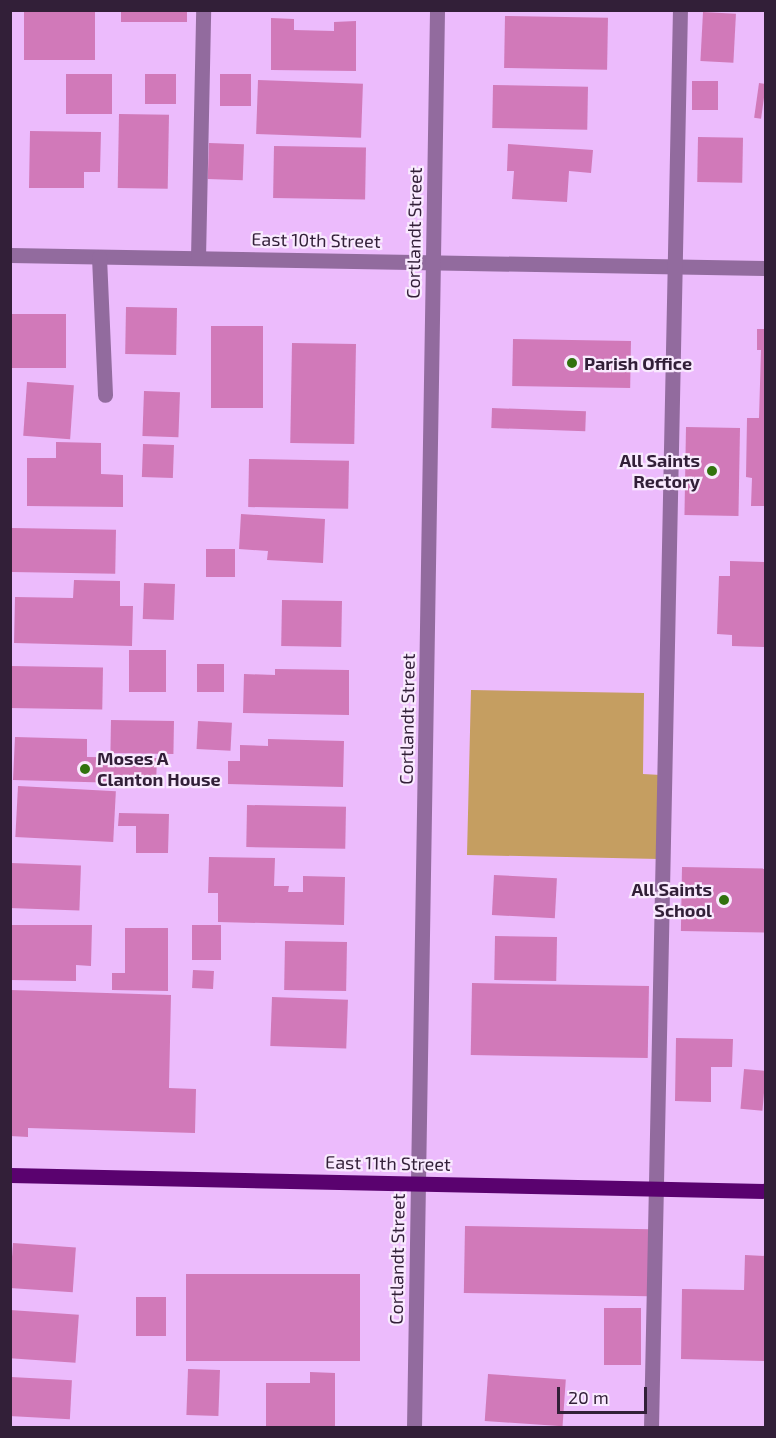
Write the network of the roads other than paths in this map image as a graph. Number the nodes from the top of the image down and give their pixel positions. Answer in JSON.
{"nodes":[{"id":1,"x":203,"y":10,"type":"edge"},
{"id":2,"x":438,"y":10,"type":"edge"},
{"id":3,"x":680,"y":10,"type":"edge"},
{"id":4,"x":10,"y":255,"type":"edge"},
{"id":5,"x":99,"y":256,"type":"junction"},
{"id":6,"x":198,"y":258,"type":"junction"},
{"id":7,"x":433,"y":262,"type":"junction"},
{"id":8,"x":676,"y":266,"type":"junction"},
{"id":9,"x":765,"y":268,"type":"edge"},
{"id":10,"x":105,"y":395,"type":"dead end"},
{"id":11,"x":10,"y":1175,"type":"edge"},
{"id":12,"x":418,"y":1184,"type":"junction"},
{"id":13,"x":655,"y":1189,"type":"junction"},
{"id":14,"x":765,"y":1191,"type":"edge"},
{"id":15,"x":414,"y":1428,"type":"edge"},
{"id":16,"x":651,"y":1428,"type":"edge"}],
"edges":[{"from":1,"to":6,"type":"street"},
{"from":2,"to":7,"type":"street","name":"Cortlandt Street"},
{"from":3,"to":8,"type":"street"},
{"from":4,"to":5,"type":"street","name":"East 10th Street"},
{"from":5,"to":6,"type":"street","name":"East 10th Street"},
{"from":5,"to":10,"type":"street"},
{"from":6,"to":7,"type":"street","name":"East 10th Street"},
{"from":7,"to":8,"type":"street","name":"East 10th Street"},
{"from":7,"to":12,"type":"street","name":"Cortlandt Street"},
{"from":8,"to":9,"type":"street","name":"East 10th Street"},
{"from":8,"to":13,"type":"street"},
{"from":11,"to":12,"type":"main road","name":"East 11th Street"},
{"from":12,"to":13,"type":"main road","name":"East 11th Street"},
{"from":12,"to":15,"type":"street","name":"Cortlandt Street"},
{"from":13,"to":14,"type":"main road","name":"East 11th Street"},
{"from":13,"to":16,"type":"street"}]}
